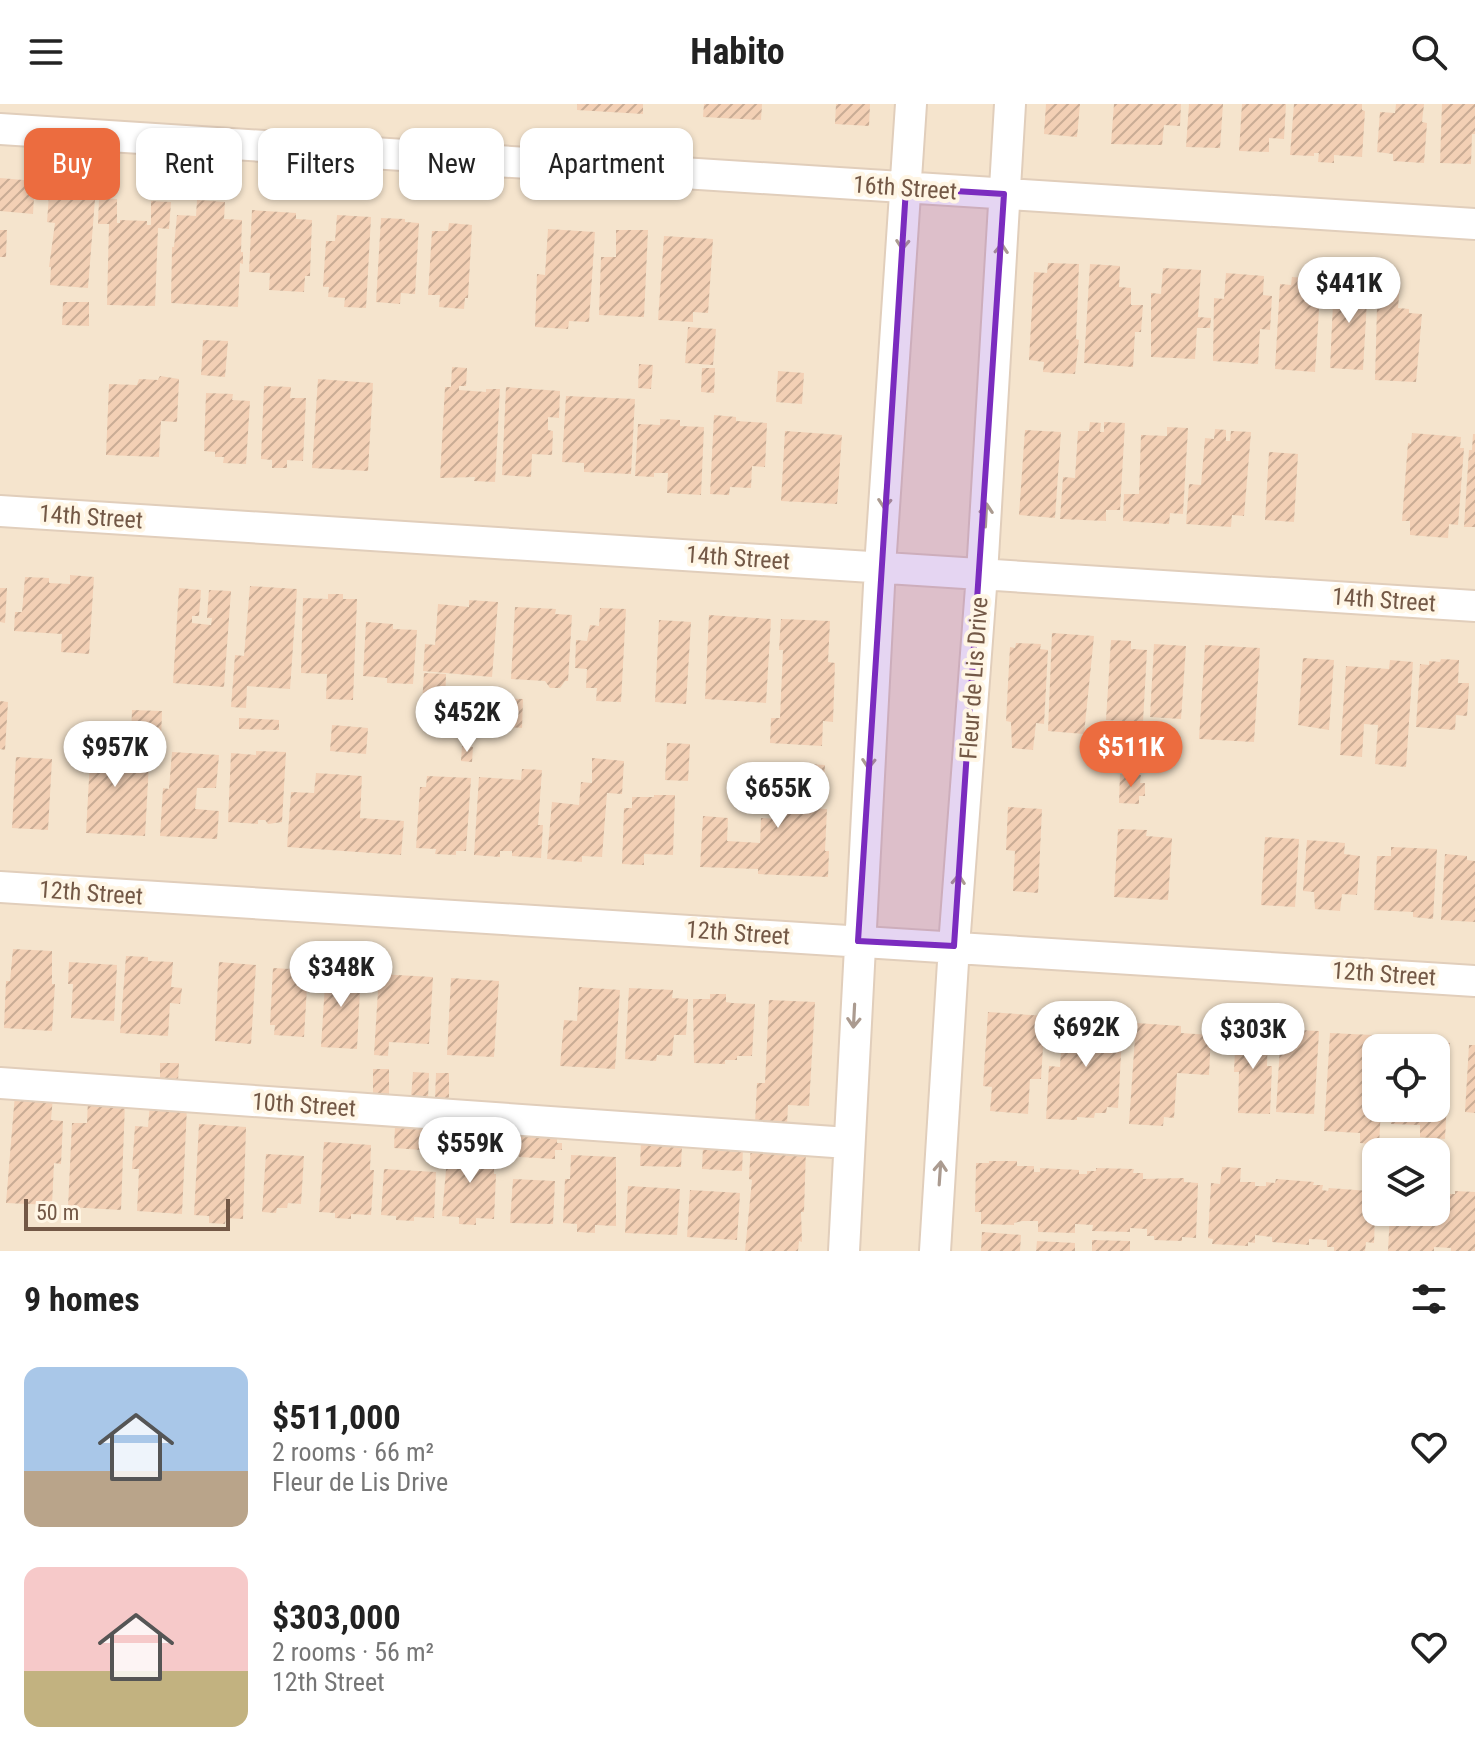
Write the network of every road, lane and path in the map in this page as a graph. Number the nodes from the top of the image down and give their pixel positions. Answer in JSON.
{"nodes":[{"id":1,"x":911,"y":104,"type":"edge"},
{"id":2,"x":1010,"y":104,"type":"edge"},
{"id":3,"x":0,"y":129,"type":"edge"},
{"id":4,"x":906,"y":188,"type":"junction"},
{"id":5,"x":1004,"y":194,"type":"junction"},
{"id":6,"x":1475,"y":224,"type":"edge"},
{"id":7,"x":0,"y":511,"type":"edge"},
{"id":8,"x":880,"y":567,"type":"junction"},
{"id":9,"x":982,"y":574,"type":"junction"},
{"id":10,"x":1475,"y":606,"type":"edge"},
{"id":11,"x":0,"y":887,"type":"edge"},
{"id":12,"x":858,"y":941,"type":"junction"},
{"id":13,"x":954,"y":946,"type":"junction"},
{"id":14,"x":1475,"y":981,"type":"edge"},
{"id":15,"x":0,"y":1083,"type":"edge"},
{"id":16,"x":848,"y":1143,"type":"junction"},
{"id":17,"x":844,"y":1251,"type":"edge"},
{"id":18,"x":935,"y":1251,"type":"edge"}],
"edges":[{"from":1,"to":4,"type":"street"},
{"from":2,"to":5,"type":"street","name":"Fleur de Lis Drive"},
{"from":3,"to":4,"type":"street","name":"16th Street"},
{"from":4,"to":5,"type":"street","name":"16th Street"},
{"from":4,"to":8,"type":"street","one_way":true},
{"from":5,"to":6,"type":"street","name":"16th Street"},
{"from":9,"to":5,"type":"street","name":"Fleur de Lis Drive","one_way":true},
{"from":7,"to":8,"type":"street","name":"14th Street"},
{"from":8,"to":9,"type":"street","name":"14th Street"},
{"from":8,"to":12,"type":"street","one_way":true},
{"from":9,"to":10,"type":"street","name":"14th Street"},
{"from":13,"to":9,"type":"street","name":"Fleur de Lis Drive","one_way":true},
{"from":11,"to":12,"type":"street","name":"12th Street"},
{"from":12,"to":13,"type":"street","name":"12th Street"},
{"from":12,"to":16,"type":"street","one_way":true},
{"from":13,"to":14,"type":"street","name":"12th Street"},
{"from":18,"to":13,"type":"street","name":"Fleur de Lis Drive","one_way":true},
{"from":15,"to":16,"type":"street","name":"10th Street"},
{"from":16,"to":17,"type":"street"}]}
